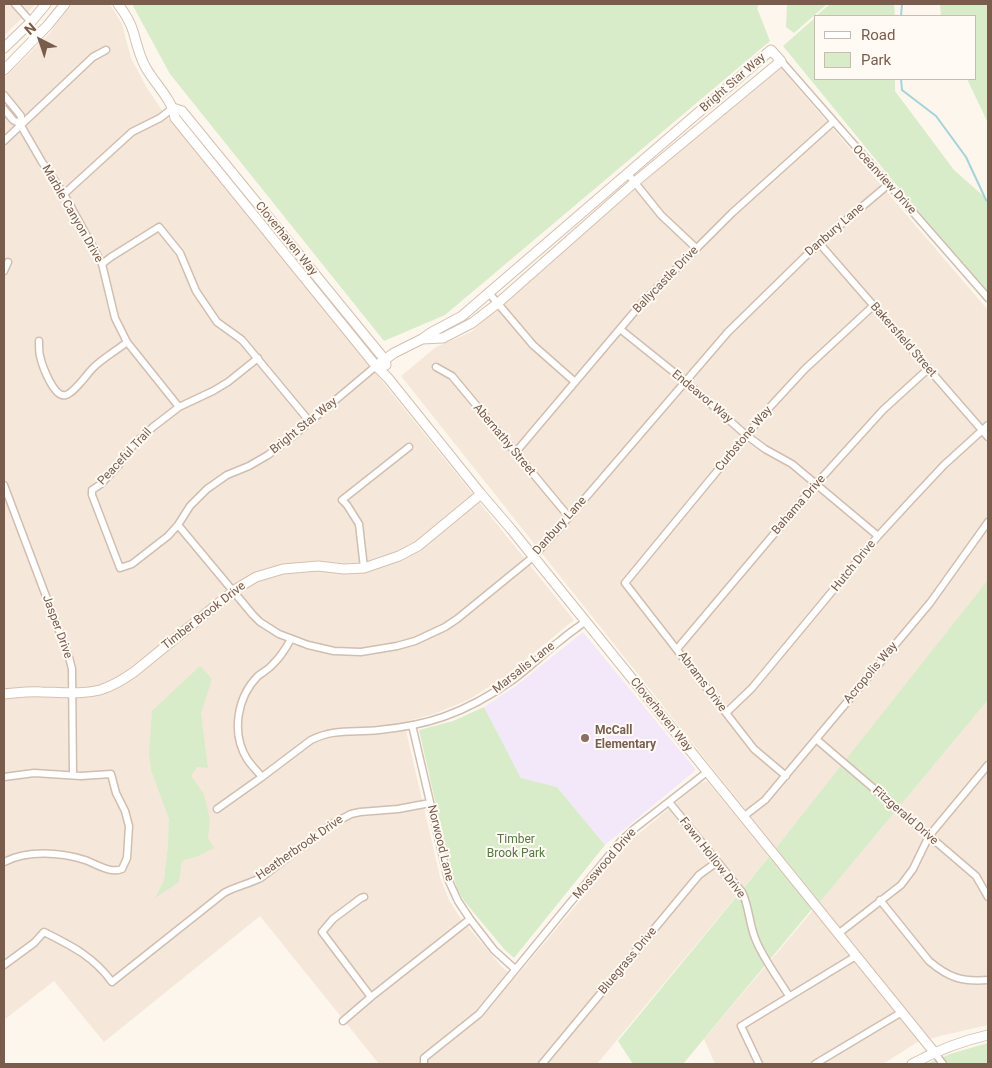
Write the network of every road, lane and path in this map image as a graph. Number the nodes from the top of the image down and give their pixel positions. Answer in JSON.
{"nodes":[{"id":1,"x":15,"y":4,"type":"edge"},
{"id":2,"x":46,"y":4,"type":"edge"},
{"id":3,"x":65,"y":4,"type":"edge"},
{"id":4,"x":118,"y":4,"type":"edge"},
{"id":5,"x":31,"y":22,"type":"junction"},
{"id":6,"x":4,"y":48,"type":"edge"},
{"id":7,"x":106,"y":50,"type":"dead end"},
{"id":8,"x":780,"y":61,"type":"junction"},
{"id":9,"x":4,"y":70,"type":"edge"},
{"id":10,"x":4,"y":95,"type":"edge"},
{"id":11,"x":173,"y":108,"type":"junction"},
{"id":12,"x":4,"y":109,"type":"edge"},
{"id":13,"x":833,"y":122,"type":"junction"},
{"id":14,"x":20,"y":124,"type":"junction"},
{"id":15,"x":4,"y":141,"type":"edge"},
{"id":16,"x":628,"y":174,"type":"junction"},
{"id":17,"x":635,"y":182,"type":"junction"},
{"id":18,"x":889,"y":184,"type":"junction"},
{"id":19,"x":64,"y":194,"type":"junction"},
{"id":20,"x":819,"y":243,"type":"junction"},
{"id":21,"x":696,"y":248,"type":"junction"},
{"id":22,"x":8,"y":262,"type":"dead end"},
{"id":23,"x":102,"y":264,"type":"junction"},
{"id":24,"x":4,"y":271,"type":"edge"},
{"id":25,"x":489,"y":293,"type":"junction"},
{"id":26,"x":988,"y":298,"type":"edge"},
{"id":27,"x":498,"y":303,"type":"junction"},
{"id":28,"x":873,"y":306,"type":"junction"},
{"id":29,"x":620,"y":329,"type":"junction"},
{"id":30,"x":422,"y":339,"type":"junction"},
{"id":31,"x":39,"y":341,"type":"dead end"},
{"id":32,"x":127,"y":342,"type":"junction"},
{"id":33,"x":258,"y":358,"type":"junction"},
{"id":34,"x":384,"y":360,"type":"junction"},
{"id":35,"x":376,"y":366,"type":"junction"},
{"id":36,"x":436,"y":368,"type":"dead end"},
{"id":37,"x":928,"y":369,"type":"junction"},
{"id":38,"x":388,"y":378,"type":"junction"},
{"id":39,"x":575,"y":382,"type":"junction"},
{"id":40,"x":686,"y":382,"type":"junction"},
{"id":41,"x":179,"y":407,"type":"junction"},
{"id":42,"x":310,"y":422,"type":"junction"},
{"id":43,"x":988,"y":425,"type":"edge"},
{"id":44,"x":982,"y":430,"type":"junction"},
{"id":45,"x":746,"y":435,"type":"junction"},
{"id":46,"x":988,"y":437,"type":"edge"},
{"id":47,"x":409,"y":446,"type":"dead end"},
{"id":48,"x":515,"y":453,"type":"junction"},
{"id":49,"x":816,"y":484,"type":"junction"},
{"id":50,"x":4,"y":485,"type":"edge"},
{"id":51,"x":481,"y":494,"type":"junction"},
{"id":52,"x":569,"y":517,"type":"junction"},
{"id":53,"x":988,"y":522,"type":"edge"},
{"id":54,"x":178,"y":525,"type":"junction"},
{"id":55,"x":878,"y":536,"type":"junction"},
{"id":56,"x":533,"y":557,"type":"junction"},
{"id":57,"x":120,"y":568,"type":"joint"},
{"id":58,"x":364,"y":568,"type":"junction"},
{"id":59,"x":625,"y":583,"type":"joint"},
{"id":60,"x":234,"y":591,"type":"junction"},
{"id":61,"x":586,"y":622,"type":"junction"},
{"id":62,"x":291,"y":639,"type":"junction"},
{"id":63,"x":677,"y":649,"type":"junction"},
{"id":64,"x":4,"y":694,"type":"edge"},
{"id":65,"x":72,"y":694,"type":"junction"},
{"id":66,"x":726,"y":713,"type":"junction"},
{"id":67,"x":412,"y":725,"type":"junction"},
{"id":68,"x":816,"y":739,"type":"junction"},
{"id":69,"x":988,"y":764,"type":"edge"},
{"id":70,"x":707,"y":772,"type":"junction"},
{"id":71,"x":73,"y":775,"type":"junction"},
{"id":72,"x":786,"y":776,"type":"junction"},
{"id":73,"x":4,"y":777,"type":"edge"},
{"id":74,"x":262,"y":777,"type":"junction"},
{"id":75,"x":669,"y":802,"type":"junction"},
{"id":76,"x":430,"y":803,"type":"junction"},
{"id":77,"x":217,"y":809,"type":"dead end"},
{"id":78,"x":744,"y":817,"type":"junction"},
{"id":79,"x":929,"y":836,"type":"junction"},
{"id":80,"x":4,"y":862,"type":"edge"},
{"id":81,"x":716,"y":862,"type":"junction"},
{"id":82,"x":364,"y":897,"type":"dead end"},
{"id":83,"x":988,"y":897,"type":"edge"},
{"id":84,"x":880,"y":900,"type":"junction"},
{"id":85,"x":470,"y":919,"type":"junction"},
{"id":86,"x":838,"y":934,"type":"junction"},
{"id":87,"x":856,"y":956,"type":"junction"},
{"id":88,"x":4,"y":965,"type":"edge"},
{"id":89,"x":515,"y":969,"type":"junction"},
{"id":90,"x":988,"y":980,"type":"edge"},
{"id":91,"x":789,"y":996,"type":"junction"},
{"id":92,"x":372,"y":997,"type":"junction"},
{"id":93,"x":902,"y":1012,"type":"junction"},
{"id":94,"x":343,"y":1021,"type":"dead end"},
{"id":95,"x":988,"y":1034,"type":"edge"},
{"id":96,"x":934,"y":1052,"type":"junction"},
{"id":97,"x":424,"y":1064,"type":"edge"},
{"id":98,"x":542,"y":1064,"type":"edge"},
{"id":99,"x":759,"y":1064,"type":"edge"},
{"id":100,"x":816,"y":1064,"type":"edge"},
{"id":101,"x":912,"y":1064,"type":"edge"},
{"id":102,"x":943,"y":1064,"type":"edge"}],
"edges":[{"from":1,"to":5,"type":"street"},
{"from":2,"to":5,"type":"street"},
{"from":3,"to":9,"type":"street"},
{"from":4,"to":11,"type":"street","name":"Cloverhaven Way"},
{"from":5,"to":6,"type":"street"},
{"from":7,"to":14,"type":"street"},
{"from":8,"to":13,"type":"street","name":"Oceanview Drive"},
{"from":8,"to":16,"type":"street","name":"Bright Star Way"},
{"from":8,"to":17,"type":"street","name":"Bright Star Way"},
{"from":10,"to":14,"type":"street","name":"Marble Canyon Drive"},
{"from":11,"to":19,"type":"street"},
{"from":11,"to":34,"type":"street","name":"Cloverhaven Way"},
{"from":11,"to":35,"type":"street","name":"Cloverhaven Way"},
{"from":12,"to":14,"type":"street","name":"Marble Canyon Drive"},
{"from":13,"to":18,"type":"street","name":"Oceanview Drive"},
{"from":13,"to":21,"type":"street","name":"Ballycastle Drive"},
{"from":14,"to":15,"type":"street"},
{"from":14,"to":19,"type":"street","name":"Marble Canyon Drive"},
{"from":16,"to":17,"type":"street"},
{"from":16,"to":25,"type":"street","name":"Bright Star Way"},
{"from":17,"to":21,"type":"street"},
{"from":17,"to":27,"type":"street","name":"Bright Star Way"},
{"from":18,"to":20,"type":"street","name":"Danbury Lane"},
{"from":18,"to":26,"type":"street","name":"Oceanview Drive"},
{"from":19,"to":23,"type":"street","name":"Marble Canyon Drive"},
{"from":20,"to":28,"type":"street","name":"Bakersfield Street"},
{"from":20,"to":40,"type":"street","name":"Danbury Lane"},
{"from":21,"to":29,"type":"street","name":"Ballycastle Drive"},
{"from":22,"to":24,"type":"street"},
{"from":23,"to":32,"type":"street","name":"Marble Canyon Drive"},
{"from":23,"to":33,"type":"street"},
{"from":25,"to":27,"type":"street"},
{"from":25,"to":30,"type":"street","name":"Bright Star Way"},
{"from":27,"to":30,"type":"street","name":"Bright Star Way"},
{"from":27,"to":39,"type":"street"},
{"from":28,"to":37,"type":"street","name":"Bakersfield Street"},
{"from":28,"to":45,"type":"street","name":"Curbstone Way"},
{"from":29,"to":39,"type":"street","name":"Ballycastle Drive"},
{"from":29,"to":40,"type":"street","name":"Endeavor Way"},
{"from":30,"to":34,"type":"street","name":"Bright Star Way"},
{"from":31,"to":32,"type":"street"},
{"from":32,"to":41,"type":"street","name":"Marble Canyon Drive"},
{"from":33,"to":41,"type":"street","name":"Peaceful Trail"},
{"from":33,"to":42,"type":"street"},
{"from":34,"to":35,"type":"street","name":"Bright Star Way"},
{"from":34,"to":38,"type":"street","name":"Cloverhaven Way"},
{"from":35,"to":38,"type":"street","name":"Cloverhaven Way"},
{"from":35,"to":42,"type":"street","name":"Bright Star Way"},
{"from":36,"to":48,"type":"street","name":"Abernathy Street"},
{"from":37,"to":44,"type":"street","name":"Bakersfield Street"},
{"from":37,"to":49,"type":"street","name":"Bahama Drive"},
{"from":38,"to":51,"type":"street","name":"Cloverhaven Way"},
{"from":39,"to":48,"type":"street","name":"Ballycastle Drive"},
{"from":40,"to":45,"type":"street","name":"Endeavor Way"},
{"from":40,"to":52,"type":"street","name":"Danbury Lane"},
{"from":41,"to":57,"type":"street","name":"Peaceful Trail"},
{"from":42,"to":54,"type":"street","name":"Bright Star Way"},
{"from":43,"to":44,"type":"street","name":"Hutch Drive"},
{"from":44,"to":46,"type":"street","name":"Bakersfield Street"},
{"from":44,"to":55,"type":"street","name":"Hutch Drive"},
{"from":45,"to":49,"type":"street","name":"Endeavor Way"},
{"from":45,"to":59,"type":"street","name":"Curbstone Way"},
{"from":47,"to":58,"type":"street"},
{"from":48,"to":52,"type":"street","name":"Abernathy Street"},
{"from":49,"to":55,"type":"street","name":"Endeavor Way"},
{"from":49,"to":63,"type":"street","name":"Bahama Drive"},
{"from":50,"to":65,"type":"street","name":"Jasper Drive"},
{"from":51,"to":56,"type":"street","name":"Cloverhaven Way"},
{"from":51,"to":58,"type":"street","name":"Timber Brook Drive"},
{"from":52,"to":56,"type":"street","name":"Danbury Lane"},
{"from":53,"to":68,"type":"street","name":"Acropolis Way"},
{"from":54,"to":57,"type":"street","name":"Bright Star Way"},
{"from":54,"to":60,"type":"street","name":"Danbury Lane"},
{"from":55,"to":66,"type":"street","name":"Hutch Drive"},
{"from":56,"to":61,"type":"street","name":"Cloverhaven Way"},
{"from":56,"to":62,"type":"street","name":"Danbury Lane"},
{"from":58,"to":60,"type":"street","name":"Timber Brook Drive"},
{"from":59,"to":63,"type":"street","name":"Abrams Drive"},
{"from":60,"to":62,"type":"street","name":"Danbury Lane"},
{"from":60,"to":65,"type":"street","name":"Timber Brook Drive"},
{"from":61,"to":67,"type":"street","name":"Marsalis Lane"},
{"from":61,"to":70,"type":"street","name":"Cloverhaven Way"},
{"from":62,"to":74,"type":"street"},
{"from":63,"to":66,"type":"street","name":"Abrams Drive"},
{"from":64,"to":65,"type":"street","name":"Timber Brook Drive"},
{"from":65,"to":71,"type":"street","name":"Jasper Drive"},
{"from":66,"to":72,"type":"street","name":"Abrams Drive"},
{"from":67,"to":74,"type":"street","name":"Marsalis Lane"},
{"from":67,"to":76,"type":"street","name":"Norwood Lane"},
{"from":68,"to":72,"type":"street","name":"Acropolis Way"},
{"from":68,"to":79,"type":"street","name":"Fitzgerald Drive"},
{"from":69,"to":79,"type":"street"},
{"from":70,"to":75,"type":"street","name":"Mosswood Drive"},
{"from":70,"to":78,"type":"street","name":"Cloverhaven Way"},
{"from":71,"to":73,"type":"street"},
{"from":71,"to":80,"type":"street"},
{"from":72,"to":78,"type":"street","name":"Acropolis Way"},
{"from":74,"to":77,"type":"street","name":"Marsalis Lane"},
{"from":75,"to":81,"type":"street","name":"Fawn Hollow Drive"},
{"from":75,"to":89,"type":"street","name":"Mosswood Drive"},
{"from":76,"to":85,"type":"street","name":"Norwood Lane"},
{"from":76,"to":88,"type":"street","name":"Heatherbrook Drive"},
{"from":78,"to":86,"type":"street","name":"Cloverhaven Way"},
{"from":79,"to":83,"type":"street","name":"Fitzgerald Drive"},
{"from":79,"to":84,"type":"street"},
{"from":81,"to":91,"type":"street","name":"Fawn Hollow Drive"},
{"from":81,"to":98,"type":"street","name":"Bluegrass Drive"},
{"from":82,"to":92,"type":"street"},
{"from":84,"to":86,"type":"street"},
{"from":84,"to":90,"type":"street"},
{"from":85,"to":89,"type":"street","name":"Norwood Lane"},
{"from":85,"to":92,"type":"street"},
{"from":86,"to":87,"type":"street","name":"Cloverhaven Way"},
{"from":87,"to":91,"type":"street"},
{"from":87,"to":93,"type":"street","name":"Cloverhaven Way"},
{"from":89,"to":97,"type":"street","name":"Mosswood Drive"},
{"from":91,"to":99,"type":"street"},
{"from":92,"to":94,"type":"street"},
{"from":93,"to":96,"type":"street","name":"Cloverhaven Way"},
{"from":93,"to":100,"type":"street"},
{"from":95,"to":96,"type":"street"},
{"from":96,"to":101,"type":"street"},
{"from":96,"to":102,"type":"street"}]}
